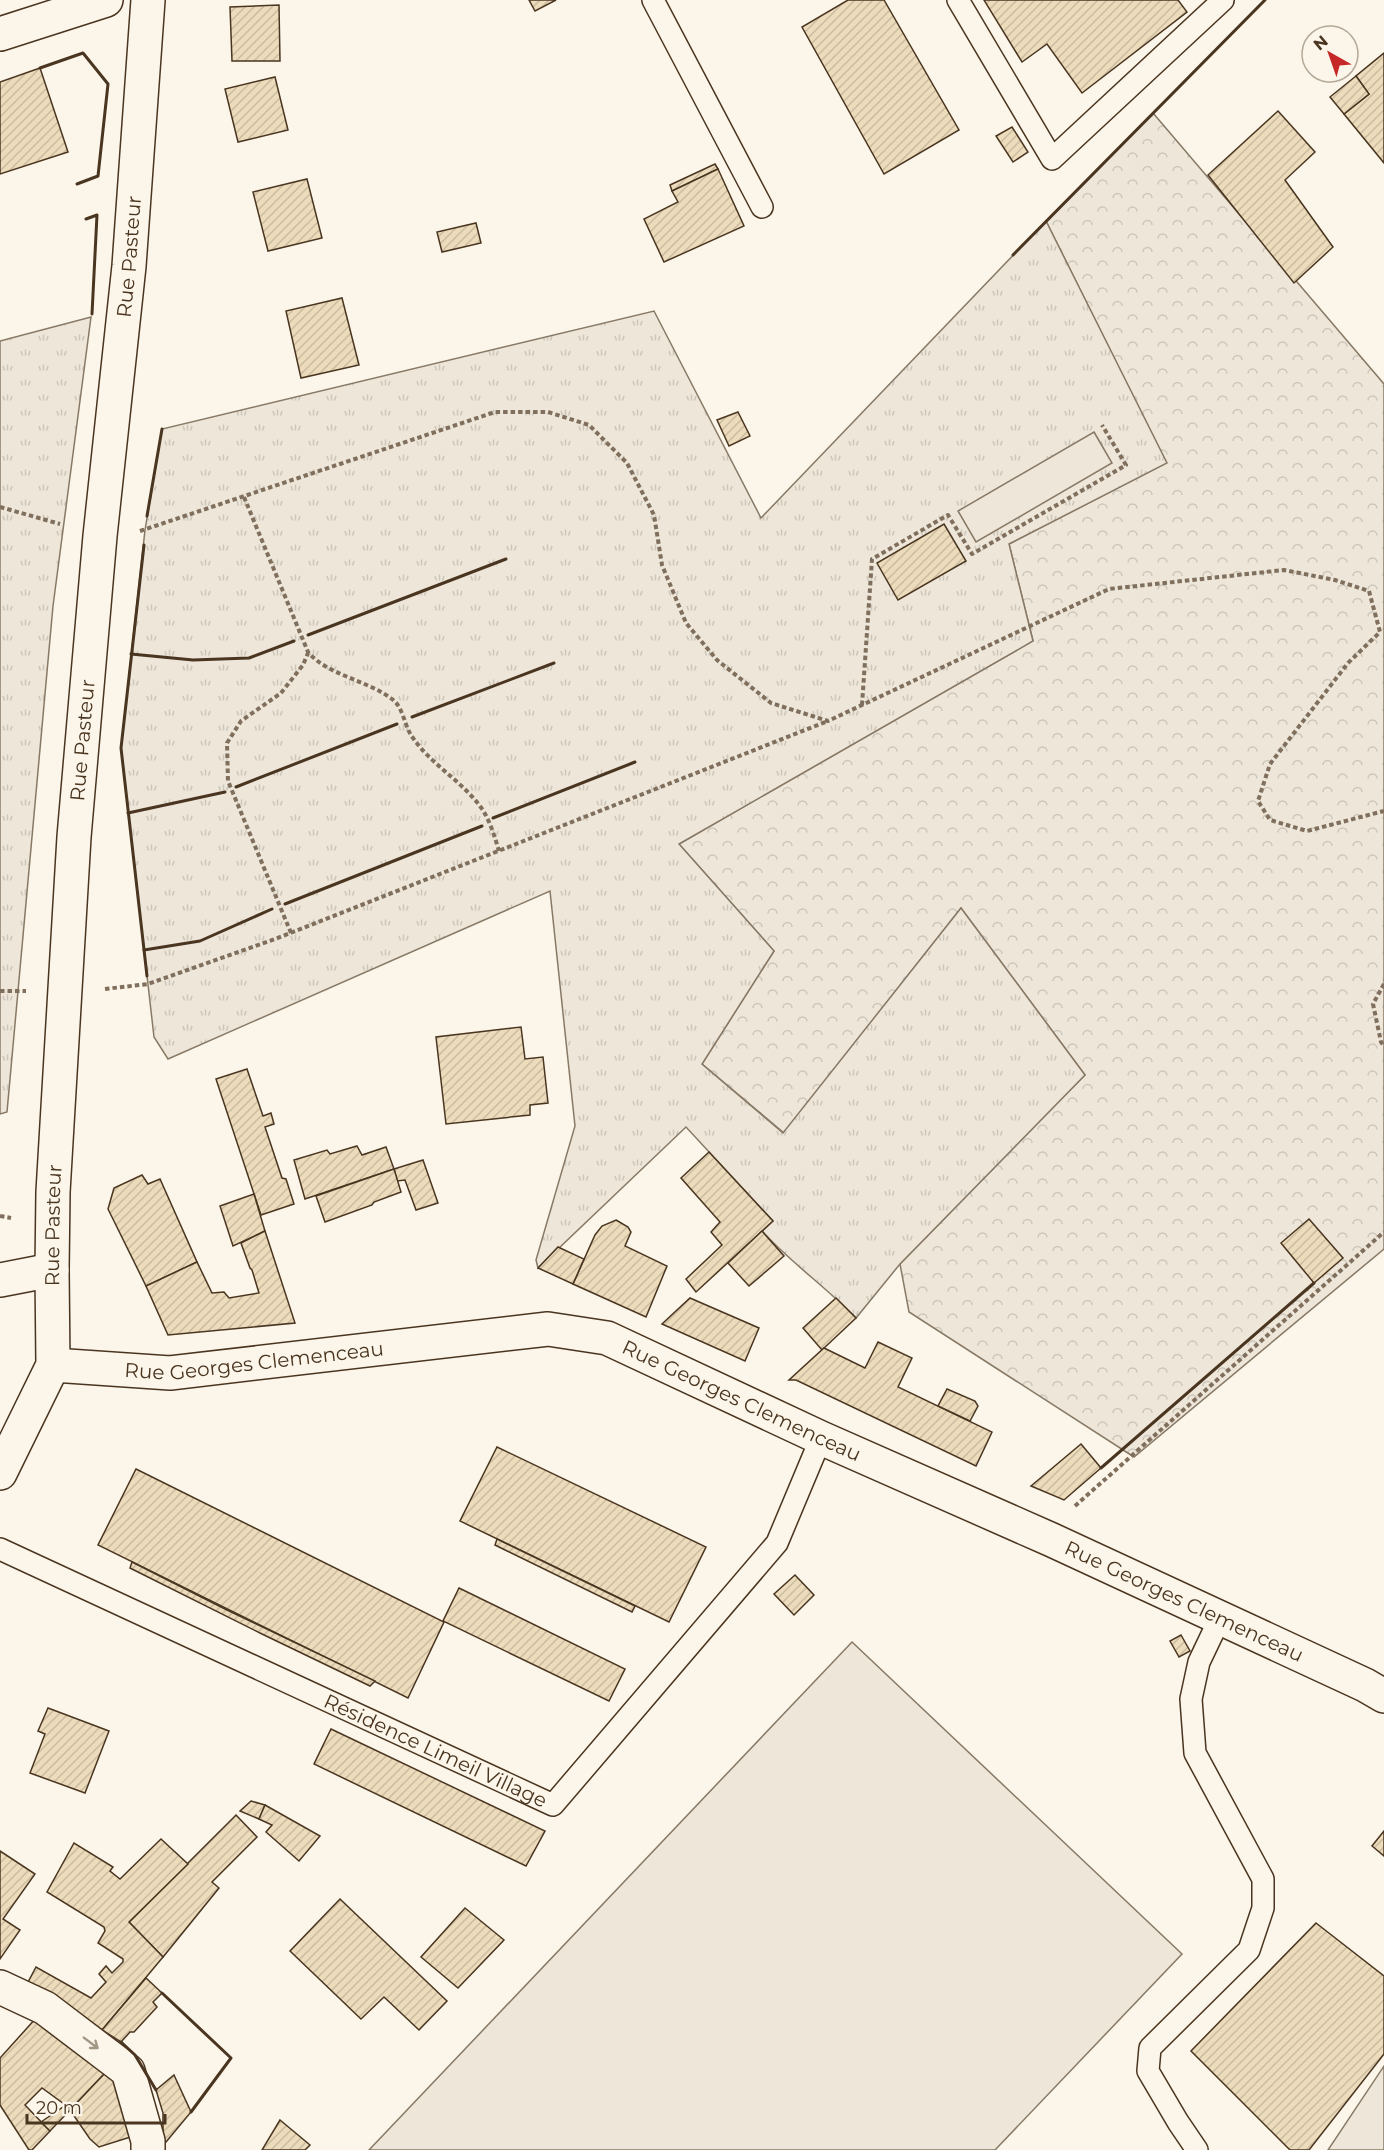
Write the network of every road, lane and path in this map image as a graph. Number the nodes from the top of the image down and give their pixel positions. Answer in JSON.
{"nodes":[{"id":1,"x":106,"y":0,"type":"edge"},
{"id":2,"x":112,"y":0,"type":"edge"},
{"id":3,"x":653,"y":0,"type":"edge"},
{"id":4,"x":958,"y":0,"type":"edge"},
{"id":5,"x":1223,"y":0,"type":"edge"},
{"id":6,"x":148,"y":2,"type":"edge"},
{"id":7,"x":0,"y":34,"type":"edge"},
{"id":8,"x":762,"y":207,"type":"dead end"},
{"id":9,"x":1102,"y":425,"type":"dead end"},
{"id":10,"x":244,"y":497,"type":"junction"},
{"id":11,"x":0,"y":507,"type":"edge"},
{"id":12,"x":100,"y":536,"type":"junction"},
{"id":13,"x":308,"y":652,"type":"junction"},
{"id":14,"x":862,"y":706,"type":"junction"},
{"id":15,"x":828,"y":721,"type":"junction"},
{"id":16,"x":1384,"y":811,"type":"edge"},
{"id":17,"x":500,"y":851,"type":"junction"},
{"id":18,"x":291,"y":933,"type":"junction"},
{"id":19,"x":1384,"y":984,"type":"edge"},
{"id":20,"x":27,"y":991,"type":"dead end"},
{"id":21,"x":65,"y":995,"type":"junction"},
{"id":22,"x":1384,"y":1046,"type":"edge"},
{"id":23,"x":1384,"y":1232,"type":"edge"},
{"id":24,"x":52,"y":1270,"type":"junction"},
{"id":25,"x":0,"y":1280,"type":"edge"},
{"id":26,"x":53,"y":1365,"type":"junction"},
{"id":27,"x":821,"y":1438,"type":"junction"},
{"id":28,"x":0,"y":1473,"type":"edge"},
{"id":29,"x":1052,"y":1540,"type":"junction"},
{"id":30,"x":0,"y":1549,"type":"edge"},
{"id":31,"x":1220,"y":1618,"type":"junction"},
{"id":32,"x":1384,"y":1696,"type":"edge"},
{"id":33,"x":0,"y":1987,"type":"edge"},
{"id":34,"x":148,"y":2150,"type":"edge"},
{"id":35,"x":1197,"y":2150,"type":"edge"}],
"edges":[{"from":1,"to":7,"type":"street"},
{"from":2,"to":6,"type":"street"},
{"from":3,"to":8,"type":"lane"},
{"from":4,"to":5,"type":"lane"},
{"from":6,"to":12,"type":"street","name":"Rue Pasteur"},
{"from":9,"to":14,"type":"path"},
{"from":10,"to":12,"type":"path"},
{"from":10,"to":13,"type":"path"},
{"from":10,"to":15,"type":"path"},
{"from":11,"to":12,"type":"path"},
{"from":12,"to":21,"type":"street","name":"Rue Pasteur"},
{"from":13,"to":17,"type":"path"},
{"from":13,"to":18,"type":"path"},
{"from":14,"to":15,"type":"path"},
{"from":14,"to":16,"type":"path"},
{"from":15,"to":17,"type":"path"},
{"from":17,"to":18,"type":"path"},
{"from":18,"to":21,"type":"path"},
{"from":19,"to":22,"type":"path"},
{"from":20,"to":21,"type":"path"},
{"from":21,"to":24,"type":"street","name":"Rue Pasteur"},
{"from":23,"to":29,"type":"path"},
{"from":24,"to":25,"type":"street"},
{"from":24,"to":26,"type":"street","name":"Rue Pasteur"},
{"from":26,"to":27,"type":"street","name":"Rue Georges Clemenceau"},
{"from":26,"to":28,"type":"street","name":"Rue Pasteur"},
{"from":27,"to":29,"type":"street","name":"Rue Georges Clemenceau"},
{"from":27,"to":30,"type":"lane","name":"Résidence Limeil Village"},
{"from":29,"to":31,"type":"street","name":"Rue Georges Clemenceau"},
{"from":31,"to":32,"type":"street","name":"Rue Georges Clemenceau"},
{"from":31,"to":35,"type":"lane"},
{"from":33,"to":34,"type":"street","one_way":true}]}
